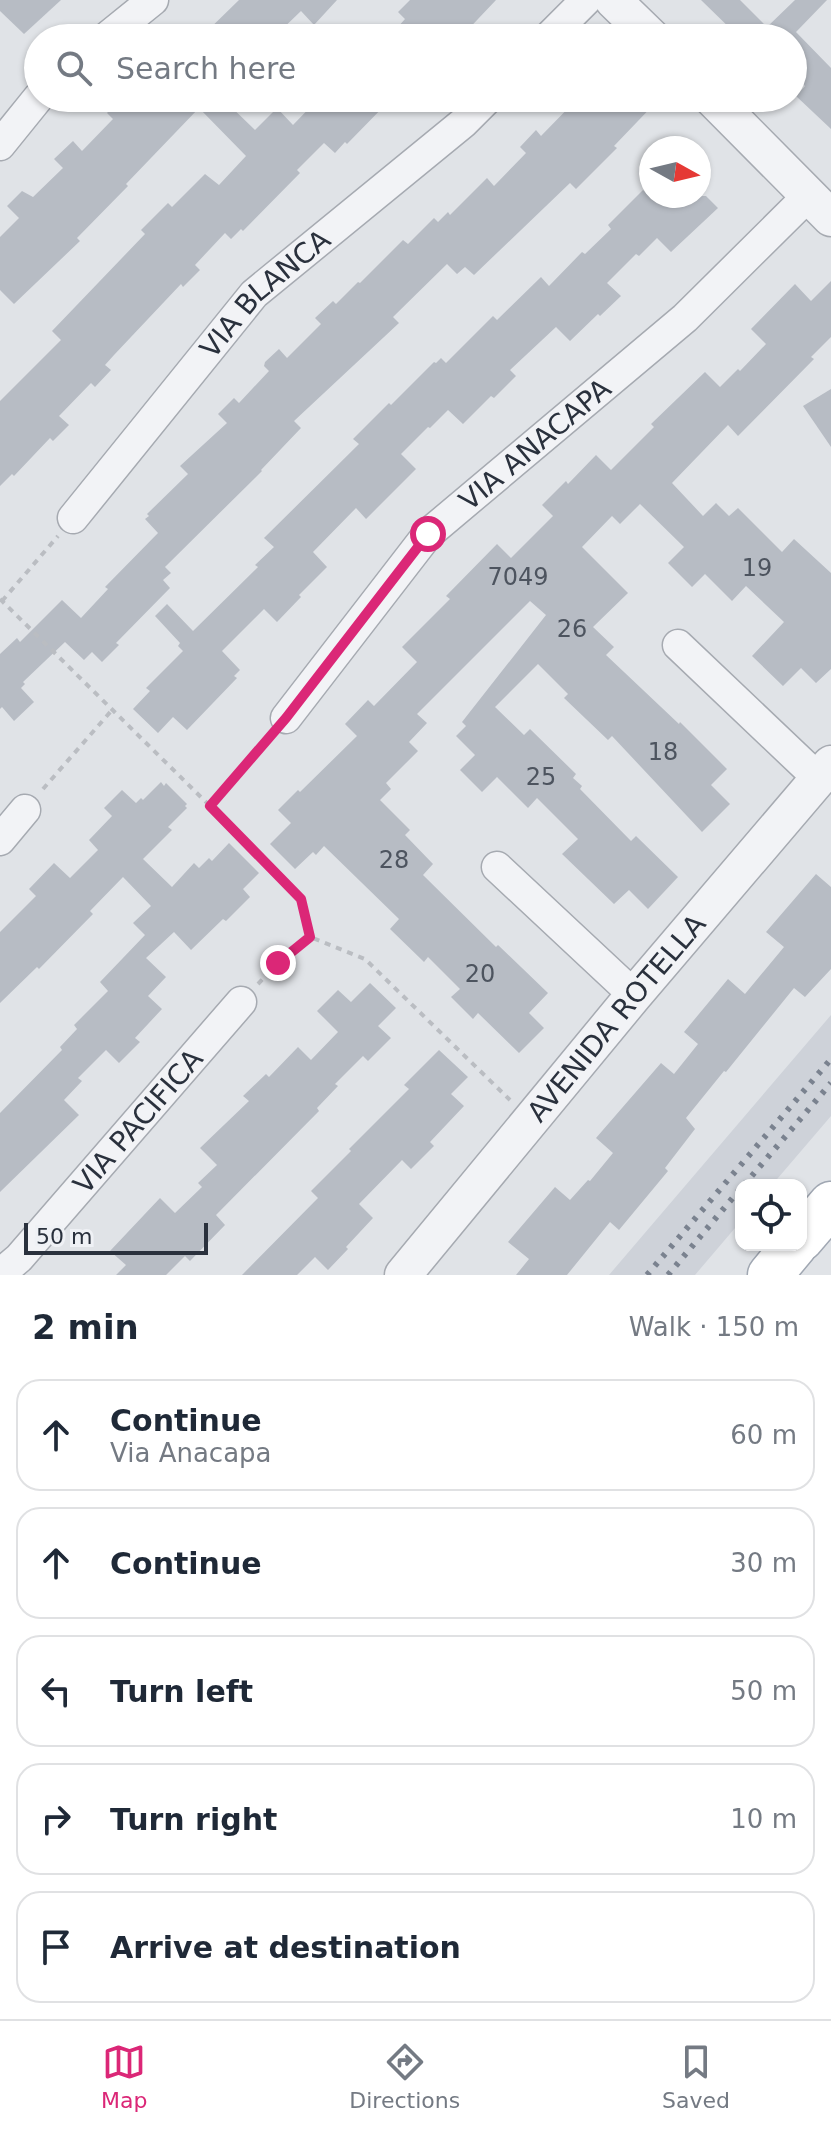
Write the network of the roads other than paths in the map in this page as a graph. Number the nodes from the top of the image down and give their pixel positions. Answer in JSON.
{"nodes":[{"id":1,"x":153,"y":0,"type":"edge"},
{"id":2,"x":586,"y":0,"type":"edge"},
{"id":3,"x":613,"y":0,"type":"edge"},
{"id":4,"x":123,"y":24,"type":"edge"},
{"id":5,"x":562,"y":24,"type":"edge"},
{"id":6,"x":638,"y":24,"type":"edge"},
{"id":7,"x":27,"y":112,"type":"edge"},
{"id":8,"x":474,"y":112,"type":"edge"},
{"id":9,"x":726,"y":112,"type":"edge"},
{"id":10,"x":0,"y":145,"type":"edge"},
{"id":11,"x":821,"y":206,"type":"edge"},
{"id":12,"x":73,"y":518,"type":"road end"},
{"id":13,"x":678,"y":645,"type":"dead end"},
{"id":14,"x":286,"y":718,"type":"road end"},
{"id":15,"x":825,"y":771,"type":"edge"},
{"id":16,"x":25,"y":810,"type":"road end"},
{"id":17,"x":0,"y":840,"type":"edge"},
{"id":18,"x":497,"y":867,"type":"dead end"},
{"id":19,"x":634,"y":995,"type":"junction"},
{"id":20,"x":241,"y":1002,"type":"road end"},
{"id":21,"x":831,"y":1204,"type":"edge"},
{"id":22,"x":807,"y":1232,"type":"edge"},
{"id":23,"x":790,"y":1251,"type":"edge"},
{"id":24,"x":0,"y":1274,"type":"edge"},
{"id":25,"x":403,"y":1275,"type":"edge"},
{"id":26,"x":770,"y":1275,"type":"edge"}],
"edges":[{"from":1,"to":4,"type":"street"},
{"from":2,"to":5,"type":"street"},
{"from":3,"to":6,"type":"street"},
{"from":7,"to":10,"type":"street"},
{"from":8,"to":12,"type":"street","name":"VIA BLANCA"},
{"from":9,"to":11,"type":"street"},
{"from":11,"to":14,"type":"street","name":"VIA ANACAPA"},
{"from":13,"to":15,"type":"street"},
{"from":15,"to":19,"type":"street","name":"AVENIDA ROTELLA"},
{"from":16,"to":17,"type":"street"},
{"from":18,"to":19,"type":"street"},
{"from":19,"to":25,"type":"street","name":"AVENIDA ROTELLA"},
{"from":20,"to":24,"type":"street","name":"VIA PACIFICA"},
{"from":21,"to":22,"type":"main road"},
{"from":23,"to":26,"type":"main road"}]}
